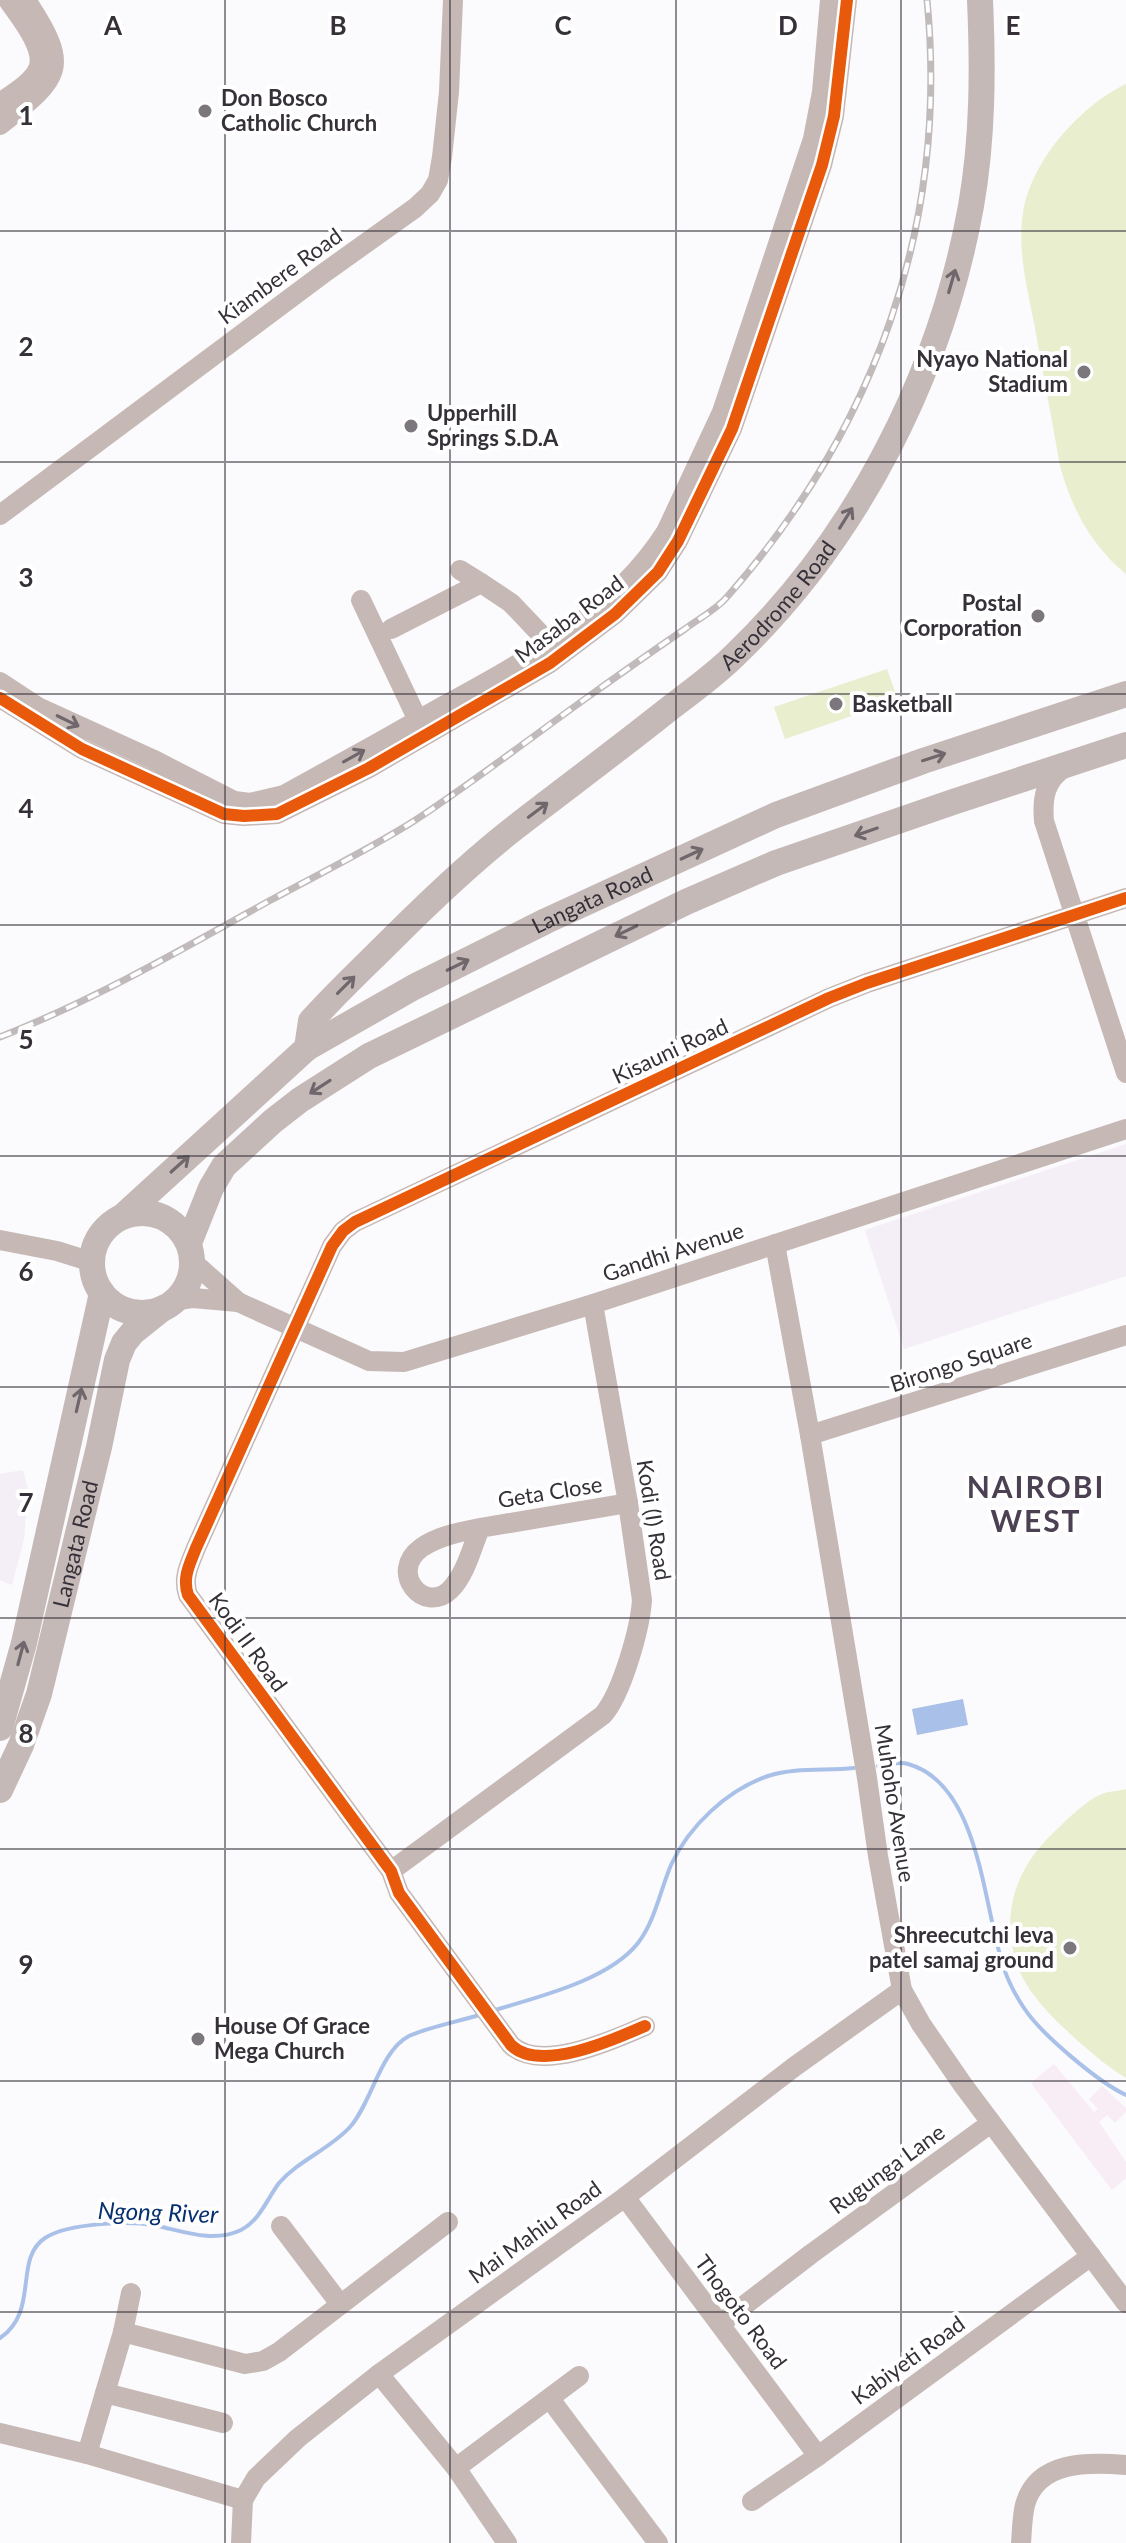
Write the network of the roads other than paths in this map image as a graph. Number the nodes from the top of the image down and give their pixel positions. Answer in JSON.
{"nodes":[{"id":1,"x":8,"y":0,"type":"edge"},
{"id":2,"x":26,"y":0,"type":"edge"},
{"id":3,"x":453,"y":0,"type":"edge"},
{"id":4,"x":830,"y":0,"type":"edge"},
{"id":5,"x":847,"y":0,"type":"edge"},
{"id":6,"x":980,"y":0,"type":"edge"},
{"id":7,"x":832,"y":70,"type":"junction"},
{"id":8,"x":0,"y":103,"type":"edge"},
{"id":9,"x":0,"y":125,"type":"edge"},
{"id":10,"x":0,"y":515,"type":"edge"},
{"id":11,"x":460,"y":570,"type":"dead end"},
{"id":12,"x":481,"y":583,"type":"junction"},
{"id":13,"x":361,"y":600,"type":"dead end"},
{"id":14,"x":597,"y":618,"type":"junction"},
{"id":15,"x":391,"y":629,"type":"dead end"},
{"id":16,"x":549,"y":643,"type":"junction"},
{"id":17,"x":0,"y":682,"type":"edge"},
{"id":18,"x":1126,"y":694,"type":"edge"},
{"id":19,"x":0,"y":698,"type":"edge"},
{"id":20,"x":421,"y":728,"type":"junction"},
{"id":21,"x":1126,"y":745,"type":"edge"},
{"id":22,"x":1073,"y":762,"type":"junction"},
{"id":23,"x":147,"y":766,"type":"junction"},
{"id":24,"x":1126,"y":898,"type":"edge"},
{"id":25,"x":1073,"y":915,"type":"junction"},
{"id":26,"x":307,"y":1048,"type":"junction"},
{"id":27,"x":1126,"y":1073,"type":"edge"},
{"id":28,"x":1126,"y":1129,"type":"edge"},
{"id":29,"x":122,"y":1217,"type":"junction"},
{"id":30,"x":0,"y":1240,"type":"edge"},
{"id":31,"x":775,"y":1244,"type":"junction"},
{"id":32,"x":191,"y":1253,"type":"junction"},
{"id":33,"x":92,"y":1262,"type":"junction"},
{"id":34,"x":102,"y":1293,"type":"junction"},
{"id":35,"x":238,"y":1302,"type":"junction"},
{"id":36,"x":593,"y":1304,"type":"junction"},
{"id":37,"x":169,"y":1305,"type":"junction"},
{"id":38,"x":297,"y":1327,"type":"junction"},
{"id":39,"x":1126,"y":1335,"type":"edge"},
{"id":40,"x":810,"y":1435,"type":"junction"},
{"id":41,"x":628,"y":1503,"type":"junction"},
{"id":42,"x":480,"y":1528,"type":"dead end"},
{"id":43,"x":0,"y":1728,"type":"edge"},
{"id":44,"x":0,"y":1790,"type":"edge"},
{"id":45,"x":391,"y":1871,"type":"junction"},
{"id":46,"x":902,"y":1990,"type":"junction"},
{"id":47,"x":645,"y":2026,"type":"dead end"},
{"id":48,"x":991,"y":2123,"type":"junction"},
{"id":49,"x":625,"y":2197,"type":"junction"},
{"id":50,"x":448,"y":2222,"type":"dead end"},
{"id":51,"x":281,"y":2226,"type":"dead end"},
{"id":52,"x":1091,"y":2256,"type":"junction"},
{"id":53,"x":131,"y":2293,"type":"dead end"},
{"id":54,"x":1126,"y":2303,"type":"edge"},
{"id":55,"x":340,"y":2304,"type":"junction"},
{"id":56,"x":720,"y":2324,"type":"junction"},
{"id":57,"x":123,"y":2332,"type":"junction"},
{"id":58,"x":379,"y":2374,"type":"junction"},
{"id":59,"x":579,"y":2376,"type":"dead end"},
{"id":60,"x":105,"y":2393,"type":"junction"},
{"id":61,"x":550,"y":2399,"type":"junction"},
{"id":62,"x":223,"y":2423,"type":"dead end"},
{"id":63,"x":0,"y":2433,"type":"edge"},
{"id":64,"x":87,"y":2454,"type":"junction"},
{"id":65,"x":818,"y":2456,"type":"junction"},
{"id":66,"x":1126,"y":2465,"type":"edge"},
{"id":67,"x":456,"y":2468,"type":"junction"},
{"id":68,"x":243,"y":2500,"type":"junction"},
{"id":69,"x":752,"y":2501,"type":"dead end"},
{"id":70,"x":241,"y":2543,"type":"edge"},
{"id":71,"x":507,"y":2543,"type":"edge"},
{"id":72,"x":658,"y":2543,"type":"edge"},
{"id":73,"x":1021,"y":2543,"type":"edge"}],
"edges":[{"from":1,"to":8,"type":"street"},
{"from":2,"to":9,"type":"street"},
{"from":3,"to":10,"type":"street","name":"Kiambere Road"},
{"from":4,"to":7,"type":"street","name":"Masaba Road"},
{"from":5,"to":7,"type":"street","name":"Masaba Road"},
{"from":26,"to":6,"type":"main road","name":"Aerodrome Road","one_way":true},
{"from":7,"to":14,"type":"street","name":"Masaba Road"},
{"from":11,"to":12,"type":"street"},
{"from":12,"to":15,"type":"street"},
{"from":12,"to":16,"type":"street"},
{"from":13,"to":20,"type":"street"},
{"from":14,"to":16,"type":"street","name":"Masaba Road"},
{"from":14,"to":20,"type":"street","name":"Masaba Road"},
{"from":16,"to":20,"type":"street","name":"Masaba Road"},
{"from":17,"to":23,"type":"street","name":"Masaba Road","one_way":true},
{"from":26,"to":18,"type":"main road","name":"Langata Road","one_way":true},
{"from":19,"to":23,"type":"street","name":"Masaba Road"},
{"from":20,"to":23,"type":"street","name":"Masaba Road"},
{"from":21,"to":22,"type":"main road","name":"Langata Road"},
{"from":22,"to":25,"type":"street"},
{"from":22,"to":32,"type":"main road","name":"Langata Road","one_way":true},
{"from":24,"to":25,"type":"street","name":"Kisauni Road"},
{"from":25,"to":27,"type":"street"},
{"from":25,"to":38,"type":"street","name":"Kisauni Road"},
{"from":29,"to":26,"type":"main road","name":"Langata Road","one_way":true},
{"from":28,"to":31,"type":"street","name":"Gandhi Avenue"},
{"from":29,"to":32,"type":"main road"},
{"from":29,"to":33,"type":"main road"},
{"from":30,"to":33,"type":"street"},
{"from":31,"to":36,"type":"street","name":"Gandhi Avenue"},
{"from":31,"to":40,"type":"street","name":"Muhoho Avenue"},
{"from":32,"to":35,"type":"street","name":"Gandhi Avenue"},
{"from":32,"to":37,"type":"main road"},
{"from":33,"to":34,"type":"main road"},
{"from":34,"to":37,"type":"main road"},
{"from":43,"to":34,"type":"main road","name":"Langata Road","one_way":true},
{"from":35,"to":37,"type":"street","name":"Gandhi Avenue"},
{"from":35,"to":38,"type":"street","name":"Gandhi Avenue"},
{"from":36,"to":38,"type":"street","name":"Gandhi Avenue"},
{"from":36,"to":41,"type":"street","name":"Kodi (I) Road"},
{"from":37,"to":44,"type":"main road","name":"Langata Road"},
{"from":38,"to":45,"type":"street","name":"Kodi II Road"},
{"from":39,"to":40,"type":"street","name":"Birongo Square"},
{"from":40,"to":46,"type":"street","name":"Muhoho Avenue"},
{"from":41,"to":42,"type":"street","name":"Geta Close"},
{"from":41,"to":45,"type":"street","name":"Kodi (I) Road"},
{"from":45,"to":47,"type":"street"},
{"from":46,"to":48,"type":"street","name":"Muhoho Avenue"},
{"from":46,"to":49,"type":"street","name":"Mai Mahiu Road"},
{"from":48,"to":52,"type":"street","name":"Muhoho Avenue"},
{"from":48,"to":56,"type":"street","name":"Rugunga Lane"},
{"from":49,"to":56,"type":"street","name":"Thogoto Road"},
{"from":49,"to":58,"type":"street","name":"Mai Mahiu Road"},
{"from":50,"to":55,"type":"street"},
{"from":51,"to":55,"type":"street"},
{"from":52,"to":54,"type":"street","name":"Muhoho Avenue"},
{"from":52,"to":65,"type":"street","name":"Kabiyeti Road"},
{"from":53,"to":57,"type":"street"},
{"from":55,"to":57,"type":"street"},
{"from":56,"to":65,"type":"street","name":"Thogoto Road"},
{"from":57,"to":60,"type":"street"},
{"from":58,"to":67,"type":"street"},
{"from":58,"to":68,"type":"street","name":"Mai Mahiu Road"},
{"from":59,"to":61,"type":"street"},
{"from":60,"to":62,"type":"street"},
{"from":60,"to":64,"type":"street"},
{"from":61,"to":67,"type":"street"},
{"from":61,"to":72,"type":"street"},
{"from":63,"to":64,"type":"street"},
{"from":64,"to":68,"type":"street"},
{"from":65,"to":69,"type":"street","name":"Kabiyeti Road"},
{"from":66,"to":73,"type":"street"},
{"from":67,"to":71,"type":"street"},
{"from":68,"to":70,"type":"street"}]}
